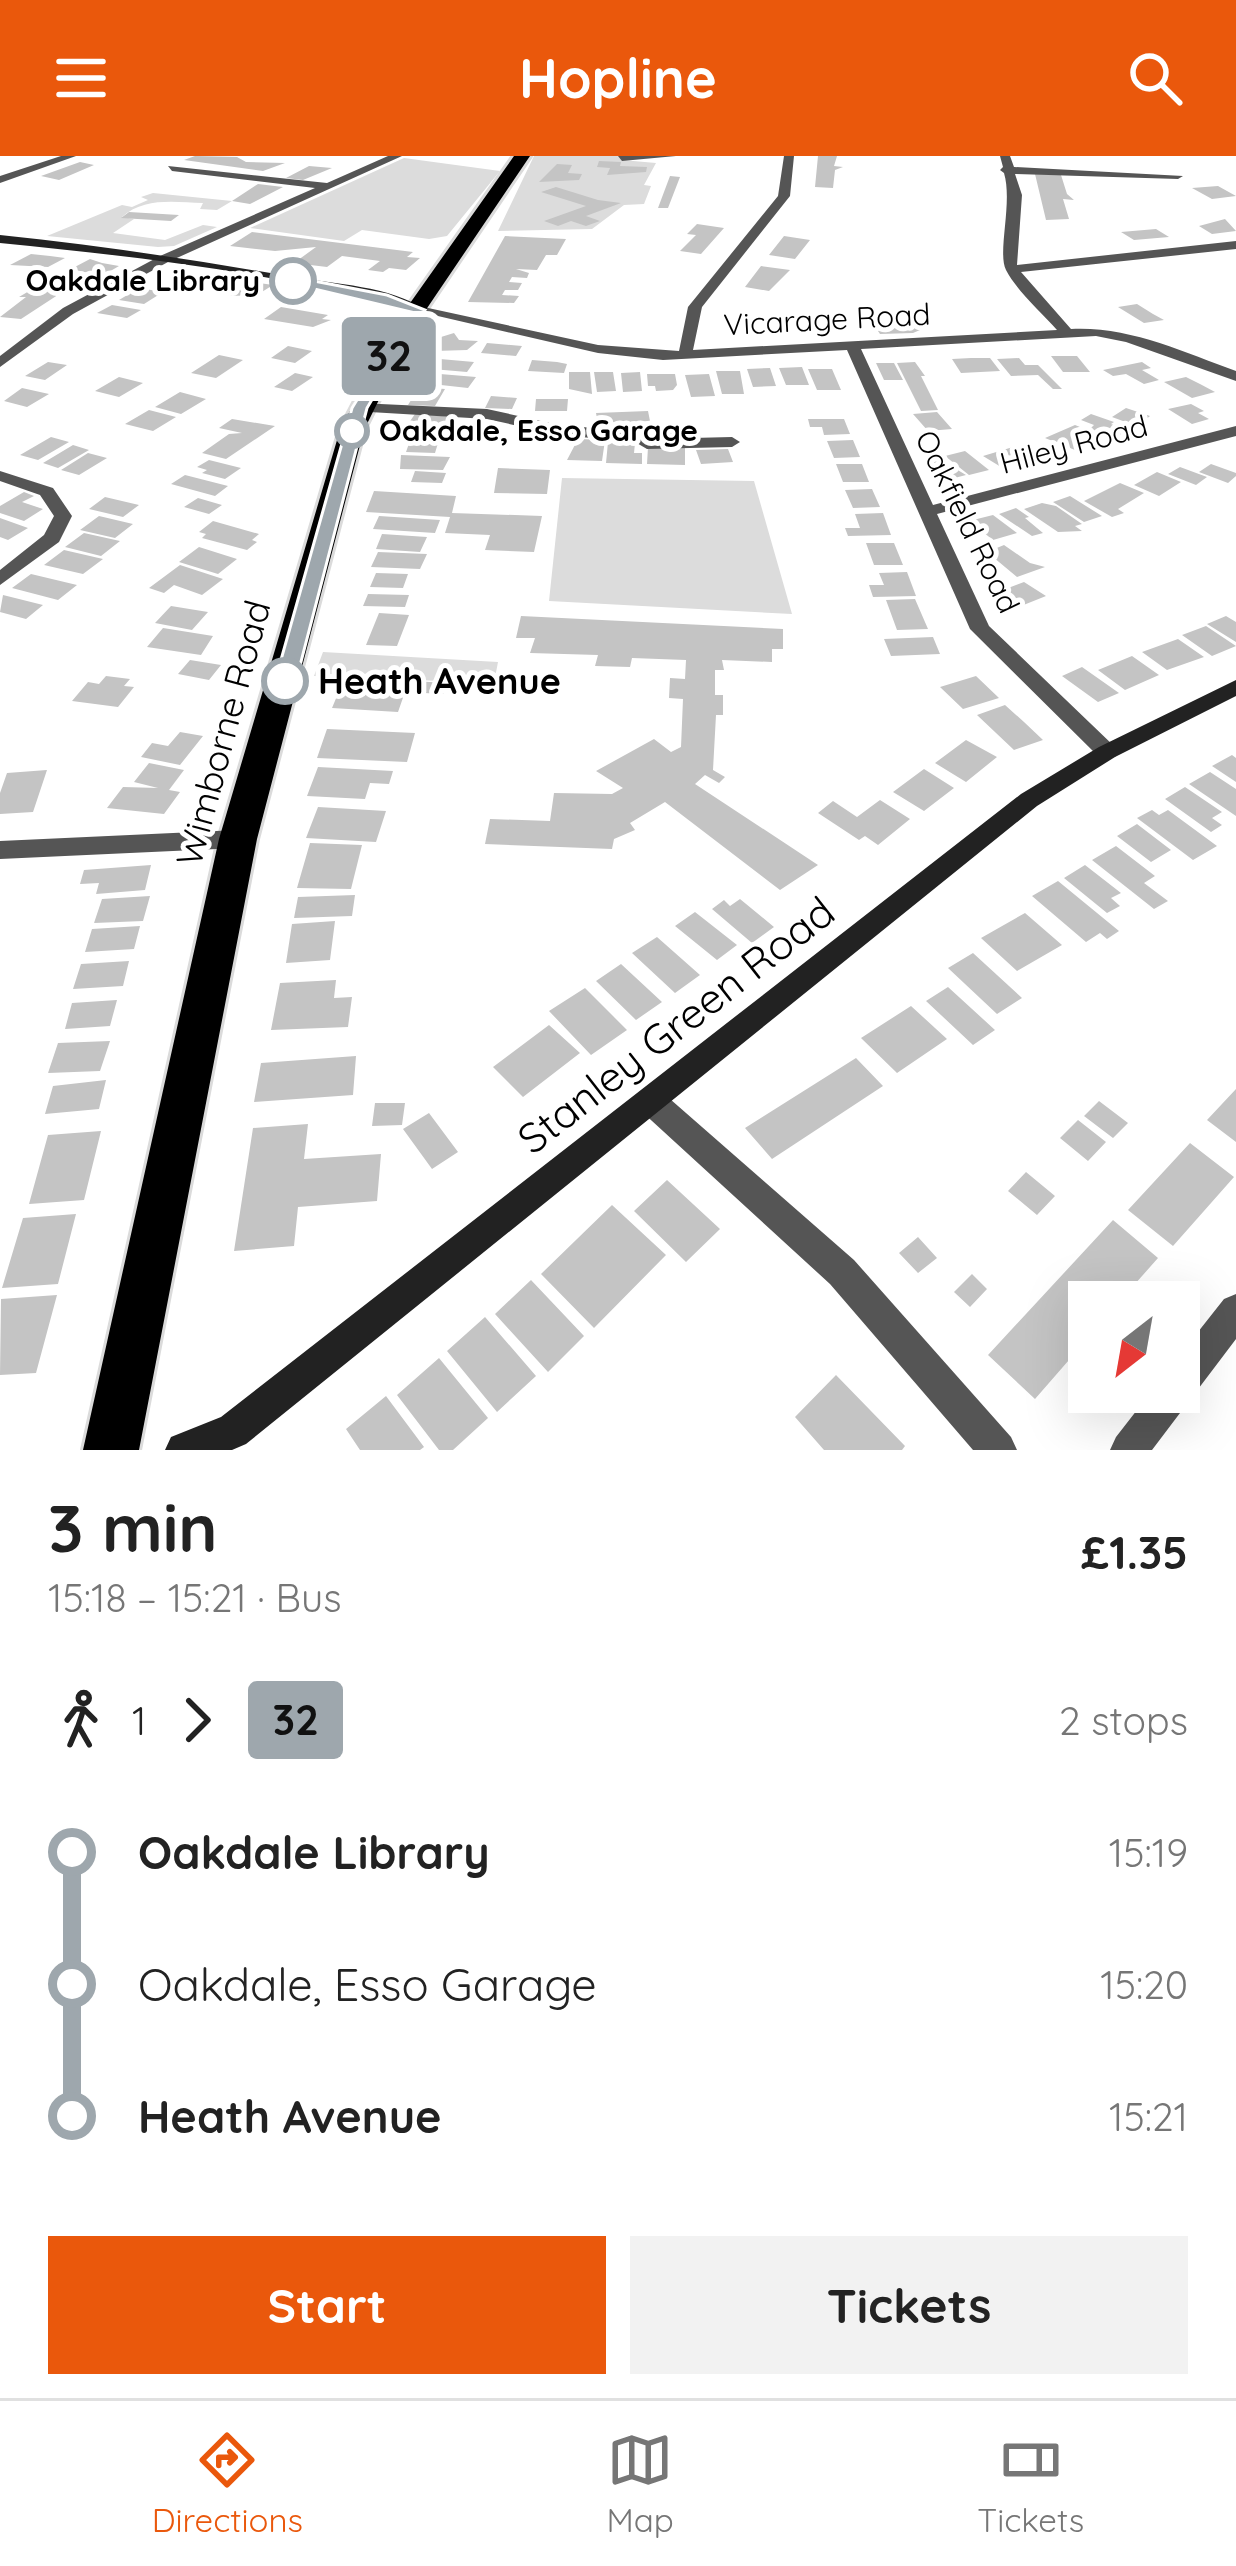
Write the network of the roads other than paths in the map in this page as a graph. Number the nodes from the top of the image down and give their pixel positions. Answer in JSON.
{"nodes":[{"id":1,"x":71,"y":156,"type":"edge"},
{"id":2,"x":397,"y":156,"type":"edge"},
{"id":3,"x":522,"y":156,"type":"edge"},
{"id":4,"x":671,"y":156,"type":"edge"},
{"id":5,"x":789,"y":156,"type":"edge"},
{"id":6,"x":622,"y":158,"type":"edge"},
{"id":7,"x":1005,"y":163,"type":"edge"},
{"id":8,"x":172,"y":168,"type":"dead end"},
{"id":9,"x":1178,"y":176,"type":"dead end"},
{"id":10,"x":0,"y":180,"type":"edge"},
{"id":11,"x":328,"y":187,"type":"junction"},
{"id":12,"x":0,"y":239,"type":"edge"},
{"id":13,"x":1236,"y":245,"type":"edge"},
{"id":14,"x":164,"y":259,"type":"junction"},
{"id":15,"x":1012,"y":269,"type":"junction"},
{"id":16,"x":439,"y":280,"type":"junction"},
{"id":17,"x":351,"y":291,"type":"junction"},
{"id":18,"x":418,"y":310,"type":"junction"},
{"id":19,"x":1067,"y":333,"type":"junction"},
{"id":20,"x":853,"y":348,"type":"junction"},
{"id":21,"x":685,"y":355,"type":"junction"},
{"id":22,"x":0,"y":363,"type":"edge"},
{"id":23,"x":1236,"y":376,"type":"edge"},
{"id":24,"x":359,"y":408,"type":"junction"},
{"id":25,"x":1236,"y":431,"type":"edge"},
{"id":26,"x":732,"y":442,"type":"dead end"},
{"id":27,"x":0,"y":476,"type":"edge"},
{"id":28,"x":925,"y":512,"type":"junction"},
{"id":29,"x":0,"y":579,"type":"edge"},
{"id":30,"x":1236,"y":687,"type":"edge"},
{"id":31,"x":1107,"y":752,"type":"junction"},
{"id":32,"x":238,"y":839,"type":"junction"},
{"id":33,"x":0,"y":850,"type":"edge"},
{"id":34,"x":651,"y":1101,"type":"junction"},
{"id":35,"x":1236,"y":1311,"type":"edge"},
{"id":36,"x":1200,"y":1358,"type":"edge"},
{"id":37,"x":1158,"y":1413,"type":"edge"},
{"id":38,"x":111,"y":1450,"type":"edge"},
{"id":39,"x":184,"y":1450,"type":"edge"},
{"id":40,"x":998,"y":1450,"type":"edge"},
{"id":41,"x":1129,"y":1450,"type":"edge"}],
"edges":[{"from":1,"to":10,"type":"street"},
{"from":2,"to":11,"type":"street"},
{"from":3,"to":16,"type":"highway","name":"Wimborne Road"},
{"from":4,"to":6,"type":"street"},
{"from":5,"to":21,"type":"street"},
{"from":7,"to":9,"type":"street"},
{"from":7,"to":15,"type":"street"},
{"from":8,"to":11,"type":"street"},
{"from":11,"to":14,"type":"street"},
{"from":12,"to":14,"type":"street"},
{"from":13,"to":15,"type":"street"},
{"from":14,"to":17,"type":"street"},
{"from":14,"to":22,"type":"street"},
{"from":15,"to":19,"type":"street"},
{"from":16,"to":17,"type":"street"},
{"from":16,"to":18,"type":"highway","name":"Wimborne Road"},
{"from":17,"to":18,"type":"street"},
{"from":18,"to":21,"type":"street","name":"Vicarage Road"},
{"from":18,"to":24,"type":"highway","name":"Wimborne Road"},
{"from":19,"to":20,"type":"street","name":"Vicarage Road"},
{"from":19,"to":23,"type":"street","name":"Vicarage Road"},
{"from":20,"to":21,"type":"street","name":"Vicarage Road"},
{"from":20,"to":28,"type":"street","name":"Oakfield Road"},
{"from":24,"to":26,"type":"street"},
{"from":24,"to":32,"type":"highway","name":"Wimborne Road"},
{"from":25,"to":28,"type":"street","name":"Hiley Road"},
{"from":27,"to":29,"type":"street"},
{"from":28,"to":31,"type":"street","name":"Oakfield Road"},
{"from":30,"to":31,"type":"street","name":"Stanley Green Road"},
{"from":31,"to":34,"type":"street","name":"Stanley Green Road"},
{"from":32,"to":33,"type":"street"},
{"from":32,"to":38,"type":"highway","name":"Wimborne Road"},
{"from":34,"to":39,"type":"street","name":"Stanley Green Road"},
{"from":34,"to":40,"type":"street"},
{"from":35,"to":36,"type":"street"},
{"from":37,"to":41,"type":"street"}]}
